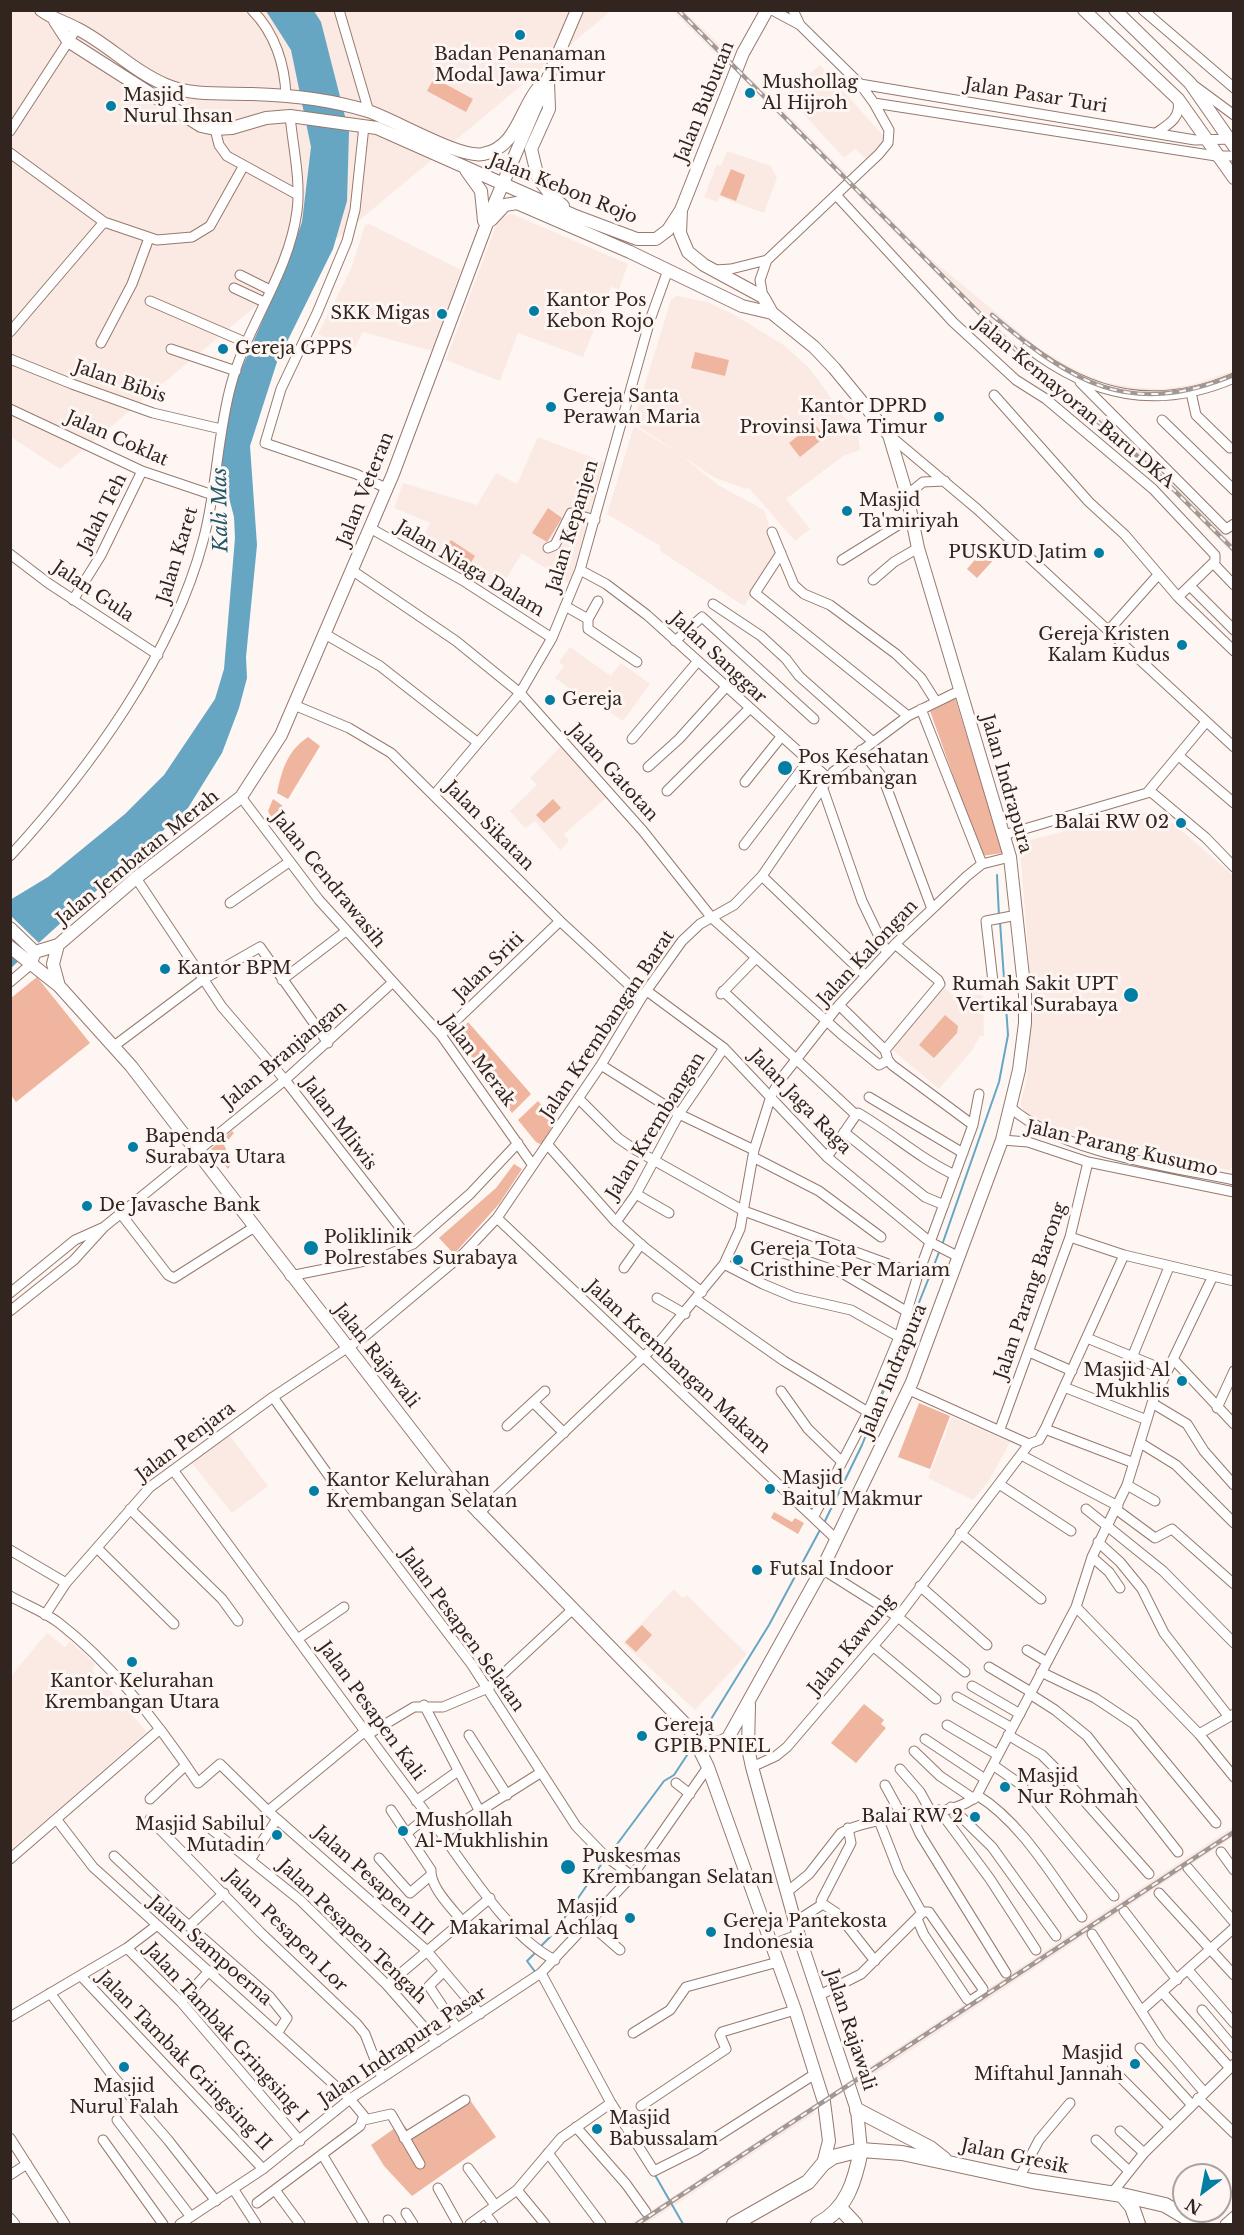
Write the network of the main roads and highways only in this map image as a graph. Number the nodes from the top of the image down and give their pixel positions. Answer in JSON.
{"nodes":[{"id":1,"x":41,"y":10,"type":"edge"},
{"id":2,"x":578,"y":10,"type":"edge"},
{"id":3,"x":770,"y":10,"type":"edge"},
{"id":4,"x":1084,"y":10,"type":"edge"},
{"id":5,"x":1115,"y":10,"type":"edge"},
{"id":6,"x":55,"y":21,"type":"junction"},
{"id":7,"x":548,"y":77,"type":"junction"},
{"id":8,"x":1232,"y":141,"type":"edge"},
{"id":9,"x":462,"y":166,"type":"junction"},
{"id":10,"x":1233,"y":178,"type":"edge"},
{"id":11,"x":502,"y":184,"type":"junction"},
{"id":12,"x":681,"y":210,"type":"junction"},
{"id":13,"x":573,"y":215,"type":"junction"},
{"id":14,"x":486,"y":228,"type":"junction"},
{"id":15,"x":772,"y":313,"type":"junction"},
{"id":16,"x":241,"y":797,"type":"joint"},
{"id":17,"x":10,"y":928,"type":"edge"},
{"id":18,"x":58,"y":945,"type":"junction"},
{"id":19,"x":10,"y":947,"type":"edge"},
{"id":20,"x":35,"y":951,"type":"junction"},
{"id":21,"x":27,"y":962,"type":"junction"},
{"id":22,"x":59,"y":986,"type":"junction"},
{"id":23,"x":750,"y":1698,"type":"junction"},
{"id":24,"x":688,"y":1727,"type":"junction"},
{"id":25,"x":800,"y":1936,"type":"junction"},
{"id":26,"x":772,"y":1946,"type":"junction"},
{"id":27,"x":857,"y":2110,"type":"junction"},
{"id":28,"x":861,"y":2150,"type":"junction"},
{"id":29,"x":946,"y":2161,"type":"junction"},
{"id":30,"x":823,"y":2164,"type":"junction"},
{"id":31,"x":1117,"y":2194,"type":"junction"},
{"id":32,"x":1165,"y":2205,"type":"junction"},
{"id":33,"x":840,"y":2208,"type":"junction"},
{"id":34,"x":734,"y":2224,"type":"edge"},
{"id":35,"x":818,"y":2224,"type":"edge"},
{"id":36,"x":855,"y":2224,"type":"edge"},
{"id":37,"x":1138,"y":2224,"type":"edge"},
{"id":38,"x":1197,"y":2224,"type":"edge"}],
"edges":[{"from":1,"to":6,"type":"main road"},
{"from":2,"to":7,"type":"main road","name":"Jalan Veteran"},
{"from":3,"to":12,"type":"main road","name":"Jalan Bubutan"},
{"from":4,"to":10,"type":"main road"},
{"from":5,"to":8,"type":"main road"},
{"from":6,"to":7,"type":"main road","name":"Jalan Kebon Rojo"},
{"from":6,"to":9,"type":"main road","name":"Jalan Kebon Rojo"},
{"from":7,"to":11,"type":"main road","name":"Jalan Veteran"},
{"from":7,"to":13,"type":"main road"},
{"from":9,"to":11,"type":"main road","name":"Jalan Kebon Rojo"},
{"from":9,"to":14,"type":"main road"},
{"from":11,"to":13,"type":"main road","name":"Jalan Kebon Rojo"},
{"from":11,"to":14,"type":"main road","name":"Jalan Veteran"},
{"from":12,"to":13,"type":"main road","name":"Jalan Kebon Rojo"},
{"from":12,"to":15,"type":"main road"},
{"from":14,"to":15,"type":"main road","name":"Jalan Kebon Rojo"},
{"from":14,"to":16,"type":"main road","name":"Jalan Veteran"},
{"from":15,"to":23,"type":"main road","name":"Jalan Indrapura"},
{"from":16,"to":18,"type":"main road","name":"Jalan Jembatan Merah"},
{"from":17,"to":20,"type":"main road"},
{"from":18,"to":20,"type":"main road","name":"Jalan Jembatan Merah"},
{"from":18,"to":22,"type":"main road"},
{"from":19,"to":21,"type":"main road","name":"Jalan Rajawali"},
{"from":20,"to":21,"type":"main road"},
{"from":21,"to":22,"type":"main road","name":"Jalan Rajawali"},
{"from":22,"to":24,"type":"main road","name":"Jalan Rajawali"},
{"from":23,"to":24,"type":"main road","name":"Jalan Rajawali"},
{"from":23,"to":25,"type":"main road","name":"Jalan Rajawali"},
{"from":24,"to":26,"type":"main road","name":"Jalan Rajawali"},
{"from":25,"to":26,"type":"main road"},
{"from":25,"to":27,"type":"main road","name":"Jalan Rajawali"},
{"from":26,"to":30,"type":"main road","name":"Jalan Rajawali"},
{"from":27,"to":28,"type":"main road","name":"Jalan Rajawali"},
{"from":27,"to":29,"type":"highway"},
{"from":28,"to":29,"type":"highway","name":"Jalan Gresik"},
{"from":28,"to":30,"type":"highway","name":"Jalan Gresik"},
{"from":28,"to":33,"type":"highway"},
{"from":29,"to":31,"type":"highway","name":"Jalan Gresik"},
{"from":30,"to":34,"type":"highway"},
{"from":31,"to":32,"type":"highway","name":"Jalan Gresik"},
{"from":31,"to":37,"type":"highway"},
{"from":32,"to":37,"type":"highway"},
{"from":32,"to":38,"type":"highway","name":"Jalan Gresik"},
{"from":33,"to":35,"type":"highway"},
{"from":33,"to":36,"type":"highway"}]}
